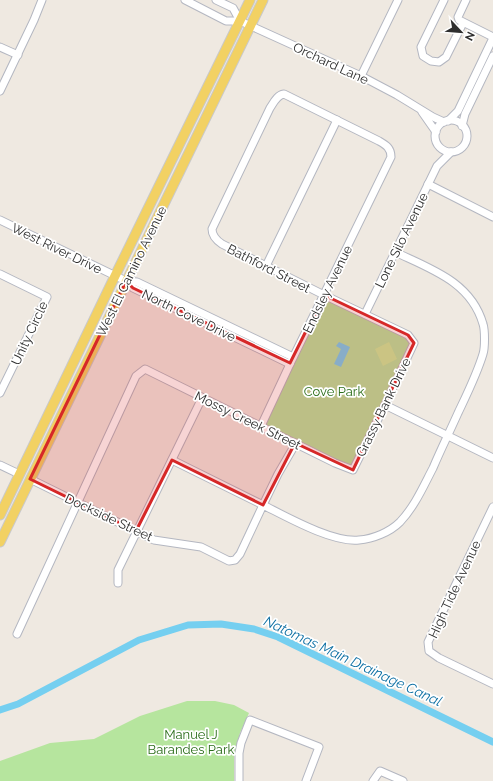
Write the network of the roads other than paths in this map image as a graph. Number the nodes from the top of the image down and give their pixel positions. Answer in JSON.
{"nodes":[{"id":1,"x":42,"y":0,"type":"edge"},
{"id":2,"x":185,"y":0,"type":"edge"},
{"id":3,"x":216,"y":0,"type":"edge"},
{"id":4,"x":250,"y":0,"type":"edge"},
{"id":5,"x":263,"y":0,"type":"edge"},
{"id":6,"x":398,"y":0,"type":"edge"},
{"id":7,"x":444,"y":0,"type":"edge"},
{"id":8,"x":466,"y":0,"type":"edge"},
{"id":9,"x":240,"y":21,"type":"junction"},
{"id":10,"x":463,"y":23,"type":"junction"},
{"id":11,"x":251,"y":26,"type":"junction"},
{"id":12,"x":493,"y":37,"type":"edge"},
{"id":13,"x":0,"y":47,"type":"edge"},
{"id":14,"x":18,"y":55,"type":"junction"},
{"id":15,"x":493,"y":56,"type":"edge"},
{"id":16,"x":361,"y":76,"type":"junction"},
{"id":17,"x":0,"y":91,"type":"edge"},
{"id":18,"x":420,"y":109,"type":"junction"},
{"id":19,"x":337,"y":120,"type":"junction"},
{"id":20,"x":446,"y":122,"type":"junction"},
{"id":21,"x":462,"y":126,"type":"junction"},
{"id":22,"x":436,"y":132,"type":"junction"},
{"id":23,"x":438,"y":145,"type":"junction"},
{"id":24,"x":451,"y":152,"type":"junction"},
{"id":25,"x":437,"y":166,"type":"junction"},
{"id":26,"x":428,"y":184,"type":"junction"},
{"id":27,"x":493,"y":217,"type":"edge"},
{"id":28,"x":0,"y":220,"type":"edge"},
{"id":29,"x":395,"y":252,"type":"junction"},
{"id":30,"x":266,"y":266,"type":"junction"},
{"id":31,"x":0,"y":274,"type":"edge"},
{"id":32,"x":115,"y":276,"type":"junction"},
{"id":33,"x":126,"y":281,"type":"junction"},
{"id":34,"x":324,"y":295,"type":"junction"},
{"id":35,"x":365,"y":314,"type":"junction"},
{"id":36,"x":414,"y":343,"type":"joint"},
{"id":37,"x":292,"y":360,"type":"junction"},
{"id":38,"x":0,"y":393,"type":"edge"},
{"id":39,"x":202,"y":398,"type":"junction"},
{"id":40,"x":385,"y":406,"type":"junction"},
{"id":41,"x":261,"y":426,"type":"junction"},
{"id":42,"x":448,"y":436,"type":"junction"},
{"id":43,"x":296,"y":443,"type":"junction"},
{"id":44,"x":493,"y":458,"type":"edge"},
{"id":45,"x":172,"y":460,"type":"junction"},
{"id":46,"x":0,"y":465,"type":"edge"},
{"id":47,"x":353,"y":470,"type":"joint"},
{"id":48,"x":19,"y":474,"type":"junction"},
{"id":49,"x":30,"y":479,"type":"junction"},
{"id":50,"x":78,"y":502,"type":"junction"},
{"id":51,"x":263,"y":505,"type":"junction"},
{"id":52,"x":493,"y":507,"type":"edge"},
{"id":53,"x":0,"y":515,"type":"edge"},
{"id":54,"x":136,"y":531,"type":"junction"},
{"id":55,"x":0,"y":542,"type":"edge"},
{"id":56,"x":118,"y":583,"type":"dead end"},
{"id":57,"x":17,"y":634,"type":"dead end"},
{"id":58,"x":493,"y":684,"type":"edge"},
{"id":59,"x":239,"y":781,"type":"edge"},
{"id":60,"x":306,"y":781,"type":"edge"},
{"id":61,"x":373,"y":781,"type":"edge"},
{"id":62,"x":403,"y":781,"type":"edge"}],
"edges":[{"from":1,"to":14,"type":"street"},
{"from":2,"to":9,"type":"street","name":"Orchard Lane"},
{"from":3,"to":9,"type":"street","name":"Orchard Lane"},
{"from":4,"to":9,"type":"main road","name":"West El Camino Avenue"},
{"from":5,"to":11,"type":"main road","name":"West El Camino Avenue"},
{"from":6,"to":16,"type":"street"},
{"from":7,"to":10,"type":"street"},
{"from":8,"to":10,"type":"street"},
{"from":9,"to":11,"type":"street","name":"Orchard Lane"},
{"from":9,"to":32,"type":"main road","name":"West El Camino Avenue"},
{"from":10,"to":12,"type":"street"},
{"from":11,"to":16,"type":"street","name":"Orchard Lane"},
{"from":11,"to":33,"type":"main road","name":"West El Camino Avenue"},
{"from":12,"to":20,"type":"street"},
{"from":13,"to":14,"type":"street"},
{"from":14,"to":17,"type":"street"},
{"from":15,"to":21,"type":"street"},
{"from":16,"to":18,"type":"street","name":"Orchard Lane"},
{"from":18,"to":20,"type":"street","name":"Orchard Lane"},
{"from":18,"to":22,"type":"street","name":"Orchard Lane"},
{"from":19,"to":30,"type":"street"},
{"from":19,"to":30,"type":"street","name":"Bathford Street"},
{"from":19,"to":34,"type":"street","name":"Endsley Avenue"},
{"from":20,"to":21,"type":"street"},
{"from":20,"to":22,"type":"street"},
{"from":21,"to":24,"type":"street"},
{"from":22,"to":23,"type":"street"},
{"from":23,"to":24,"type":"street"},
{"from":23,"to":25,"type":"street","name":"Lone Silo Avenue"},
{"from":24,"to":25,"type":"street","name":"Lone Silo Avenue"},
{"from":25,"to":26,"type":"street","name":"Lone Silo Avenue"},
{"from":26,"to":27,"type":"street"},
{"from":26,"to":29,"type":"street","name":"Lone Silo Avenue"},
{"from":28,"to":32,"type":"street","name":"West River Drive"},
{"from":29,"to":35,"type":"street","name":"Lone Silo Avenue"},
{"from":29,"to":42,"type":"street"},
{"from":30,"to":34,"type":"street","name":"Bathford Street"},
{"from":31,"to":38,"type":"street","name":"Unity Circle"},
{"from":32,"to":33,"type":"street","name":"West River Drive"},
{"from":32,"to":48,"type":"main road","name":"West El Camino Avenue"},
{"from":33,"to":37,"type":"street","name":"North Cove Drive"},
{"from":33,"to":49,"type":"main road","name":"West El Camino Avenue"},
{"from":34,"to":35,"type":"street","name":"Bathford Street"},
{"from":34,"to":37,"type":"street","name":"Endsley Avenue"},
{"from":35,"to":36,"type":"street","name":"Bathford Street"},
{"from":36,"to":40,"type":"street","name":"Grassy Bank Drive"},
{"from":37,"to":41,"type":"street","name":"Endsley Avenue"},
{"from":39,"to":41,"type":"street","name":"Mossy Creek Street"},
{"from":39,"to":45,"type":"street"},
{"from":39,"to":50,"type":"street","name":"Mossy Creek Street"},
{"from":40,"to":42,"type":"street"},
{"from":40,"to":47,"type":"street","name":"Grassy Bank Drive"},
{"from":41,"to":43,"type":"street","name":"Mossy Creek Street"},
{"from":42,"to":44,"type":"street"},
{"from":42,"to":51,"type":"street"},
{"from":43,"to":47,"type":"street","name":"Mossy Creek Street"},
{"from":43,"to":51,"type":"street"},
{"from":45,"to":51,"type":"street"},
{"from":45,"to":54,"type":"street"},
{"from":46,"to":48,"type":"street"},
{"from":48,"to":53,"type":"main road","name":"West El Camino Avenue"},
{"from":49,"to":50,"type":"street","name":"Dockside Street"},
{"from":49,"to":55,"type":"main road","name":"West El Camino Avenue"},
{"from":50,"to":54,"type":"street","name":"Dockside Street"},
{"from":50,"to":57,"type":"street"},
{"from":51,"to":54,"type":"street","name":"Dockside Street"},
{"from":52,"to":58,"type":"street","name":"High Tide Avenue"},
{"from":54,"to":56,"type":"street"},
{"from":59,"to":60,"type":"street"},
{"from":61,"to":62,"type":"street"}]}
